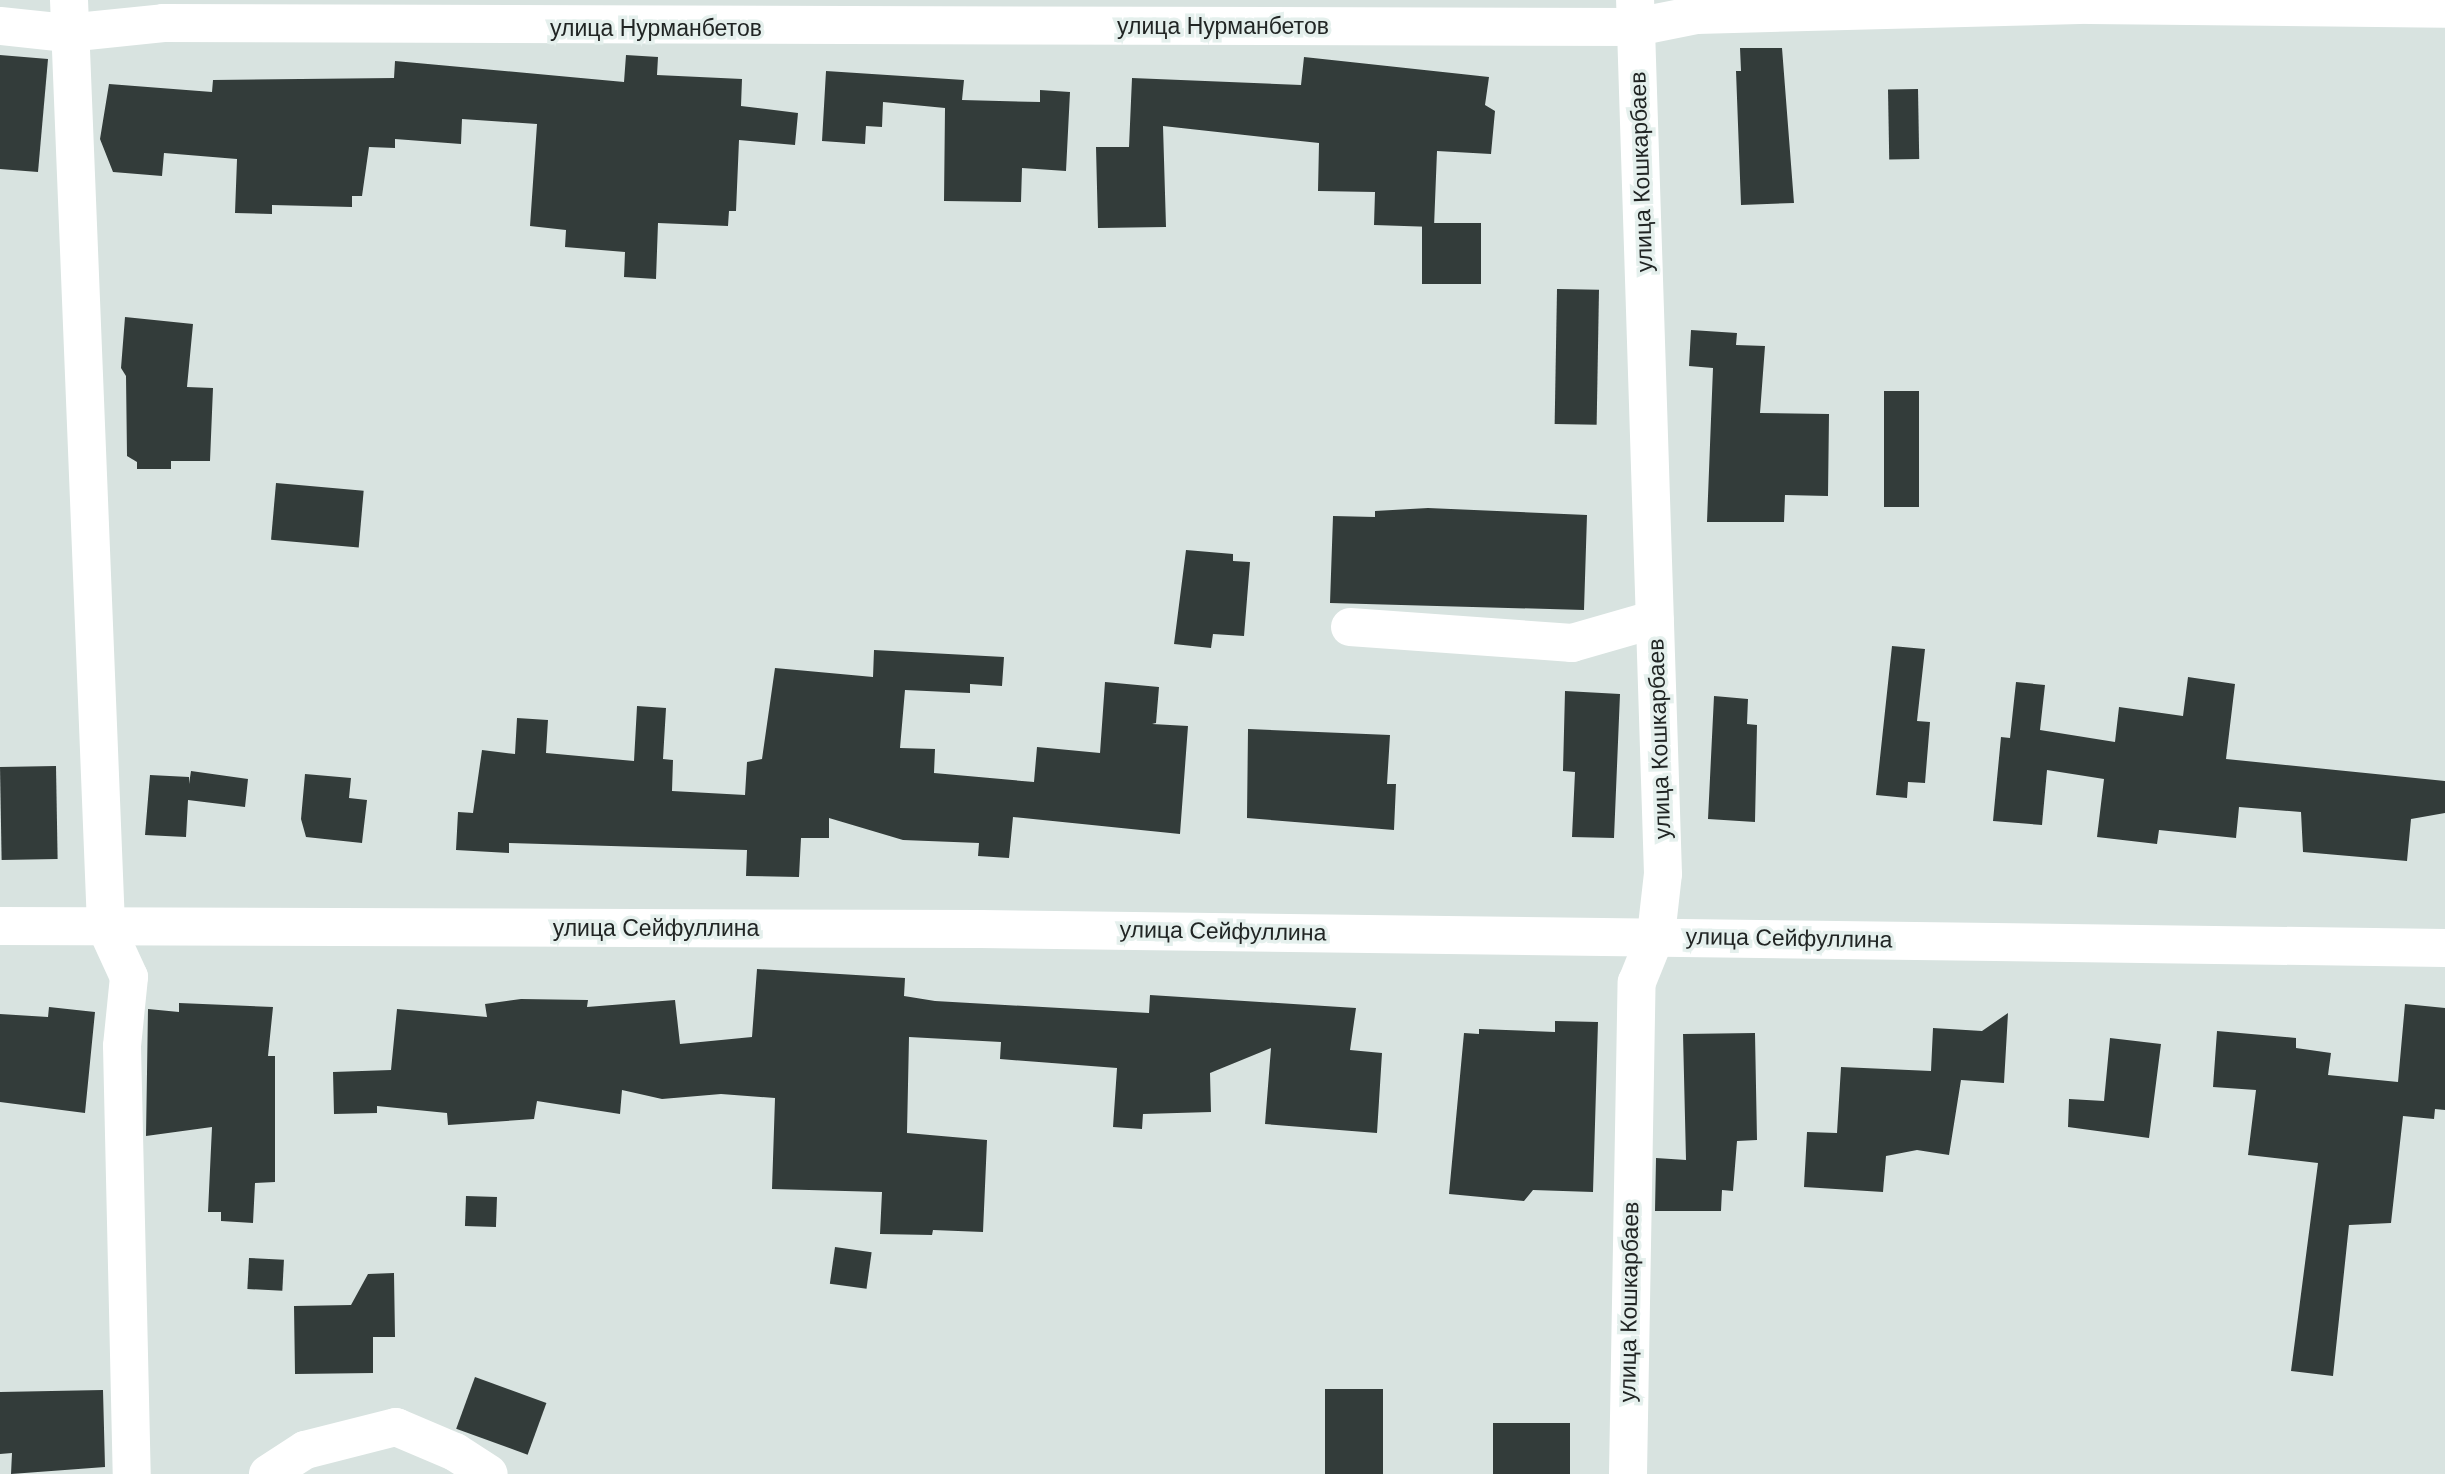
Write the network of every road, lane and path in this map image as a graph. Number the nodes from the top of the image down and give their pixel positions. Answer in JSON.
{"nodes":[{"id":1,"x":2445,"y":9,"type":"edge"},
{"id":2,"x":1635,"y":13,"type":"edge"},
{"id":3,"x":68,"y":17,"type":"edge"},
{"id":4,"x":0,"y":26,"type":"edge"},
{"id":5,"x":1655,"y":619,"type":"junction"},
{"id":6,"x":1350,"y":627,"type":"dead end"},
{"id":7,"x":0,"y":926,"type":"edge"},
{"id":8,"x":106,"y":927,"type":"junction"},
{"id":9,"x":1656,"y":935,"type":"junction"},
{"id":10,"x":2445,"y":948,"type":"edge"},
{"id":11,"x":132,"y":1474,"type":"edge"},
{"id":12,"x":268,"y":1474,"type":"edge"},
{"id":13,"x":489,"y":1474,"type":"edge"},
{"id":14,"x":1628,"y":1474,"type":"edge"}],
"edges":[{"from":1,"to":2,"type":"street","name":"улица Нурманбетов"},
{"from":2,"to":3,"type":"street","name":"улица Нурманбетов"},
{"from":2,"to":5,"type":"street","name":"улица Кошкарбаев"},
{"from":3,"to":4,"type":"street","name":"улица Нурманбетов"},
{"from":3,"to":8,"type":"street"},
{"from":5,"to":6,"type":"street"},
{"from":5,"to":9,"type":"street","name":"улица Кошкарбаев"},
{"from":7,"to":8,"type":"street","name":"улица Сейфуллина"},
{"from":8,"to":9,"type":"street","name":"улица Сейфуллина"},
{"from":8,"to":11,"type":"street"},
{"from":9,"to":10,"type":"street","name":"улица Сейфуллина"},
{"from":9,"to":14,"type":"street","name":"улица Кошкарбаев"},
{"from":12,"to":13,"type":"street"}]}
